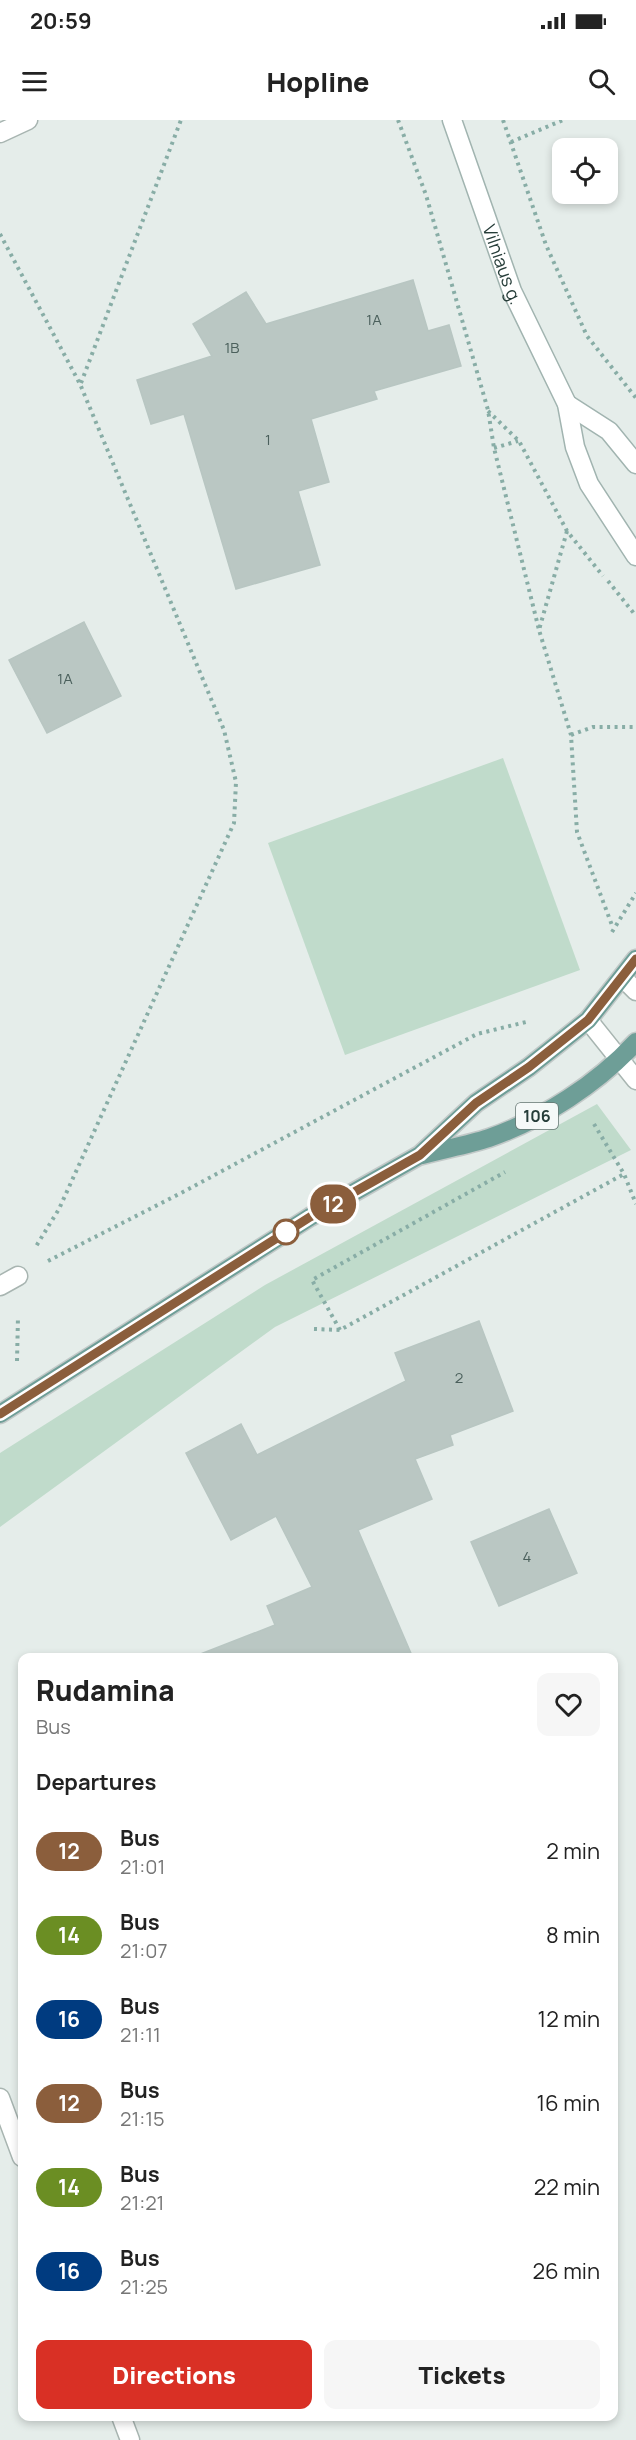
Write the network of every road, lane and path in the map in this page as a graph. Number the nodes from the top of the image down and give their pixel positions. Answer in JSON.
{"nodes":[{"id":1,"x":28,"y":120,"type":"edge"},
{"id":2,"x":181,"y":120,"type":"edge"},
{"id":3,"x":398,"y":120,"type":"edge"},
{"id":4,"x":452,"y":120,"type":"edge"},
{"id":5,"x":503,"y":120,"type":"edge"},
{"id":6,"x":563,"y":120,"type":"edge"},
{"id":7,"x":0,"y":133,"type":"edge"},
{"id":8,"x":511,"y":142,"type":"junction"},
{"id":9,"x":0,"y":234,"type":"edge"},
{"id":10,"x":80,"y":384,"type":"junction"},
{"id":11,"x":636,"y":398,"type":"edge"},
{"id":12,"x":567,"y":404,"type":"junction"},
{"id":13,"x":488,"y":410,"type":"junction"},
{"id":14,"x":519,"y":441,"type":"junction"},
{"id":15,"x":494,"y":448,"type":"junction"},
{"id":16,"x":636,"y":464,"type":"edge"},
{"id":17,"x":567,"y":531,"type":"junction"},
{"id":18,"x":636,"y":556,"type":"edge"},
{"id":19,"x":636,"y":616,"type":"edge"},
{"id":20,"x":539,"y":630,"type":"junction"},
{"id":21,"x":636,"y":727,"type":"edge"},
{"id":22,"x":571,"y":735,"type":"junction"},
{"id":23,"x":614,"y":928,"type":"dead end"},
{"id":24,"x":636,"y":958,"type":"edge"},
{"id":25,"x":623,"y":978,"type":"junction"},
{"id":26,"x":636,"y":991,"type":"edge"},
{"id":27,"x":588,"y":1020,"type":"junction"},
{"id":28,"x":530,"y":1021,"type":"dead end"},
{"id":29,"x":636,"y":1042,"type":"edge"},
{"id":30,"x":620,"y":1059,"type":"junction"},
{"id":31,"x":636,"y":1080,"type":"edge"},
{"id":32,"x":583,"y":1129,"type":"dead end"},
{"id":33,"x":420,"y":1155,"type":"junction"},
{"id":34,"x":510,"y":1170,"type":"dead end"},
{"id":35,"x":624,"y":1174,"type":"junction"},
{"id":36,"x":636,"y":1204,"type":"edge"},
{"id":37,"x":18,"y":1276,"type":"junction"},
{"id":38,"x":0,"y":1286,"type":"edge"},
{"id":39,"x":314,"y":1329,"type":"dead end"},
{"id":40,"x":340,"y":1330,"type":"junction"},
{"id":41,"x":17,"y":1403,"type":"junction"},
{"id":42,"x":0,"y":1414,"type":"edge"},
{"id":43,"x":0,"y":2098,"type":"edge"},
{"id":44,"x":18,"y":2146,"type":"edge"},
{"id":45,"x":123,"y":2421,"type":"edge"},
{"id":46,"x":130,"y":2440,"type":"edge"}],
"edges":[{"from":1,"to":7,"type":"main road"},
{"from":2,"to":10,"type":"path"},
{"from":3,"to":13,"type":"path"},
{"from":4,"to":12,"type":"main road","name":"Vilniaus g."},
{"from":5,"to":8,"type":"path"},
{"from":6,"to":8,"type":"path"},
{"from":8,"to":11,"type":"path"},
{"from":9,"to":10,"type":"path"},
{"from":10,"to":37,"type":"path"},
{"from":12,"to":16,"type":"main road"},
{"from":12,"to":18,"type":"main road","name":"Vilniaus g."},
{"from":13,"to":14,"type":"path"},
{"from":13,"to":15,"type":"path"},
{"from":14,"to":15,"type":"path"},
{"from":14,"to":17,"type":"path"},
{"from":15,"to":20,"type":"path"},
{"from":17,"to":19,"type":"path"},
{"from":17,"to":20,"type":"path"},
{"from":20,"to":22,"type":"path"},
{"from":21,"to":22,"type":"path"},
{"from":22,"to":23,"type":"path"},
{"from":24,"to":25,"type":"main road","number":"106"},
{"from":25,"to":26,"type":"main road"},
{"from":25,"to":27,"type":"main road","number":"106"},
{"from":27,"to":30,"type":"main road"},
{"from":27,"to":33,"type":"main road","number":"106"},
{"from":28,"to":37,"type":"path"},
{"from":29,"to":30,"type":"main road","number":"106"},
{"from":30,"to":31,"type":"main road"},
{"from":30,"to":33,"type":"main road","number":"106"},
{"from":32,"to":35,"type":"path"},
{"from":33,"to":41,"type":"main road","number":"106"},
{"from":34,"to":40,"type":"path"},
{"from":35,"to":36,"type":"path"},
{"from":35,"to":40,"type":"path"},
{"from":37,"to":38,"type":"main road"},
{"from":37,"to":41,"type":"path"},
{"from":39,"to":40,"type":"path"},
{"from":41,"to":42,"type":"main road","number":"106"},
{"from":43,"to":44,"type":"main road"},
{"from":45,"to":46,"type":"main road"}]}
